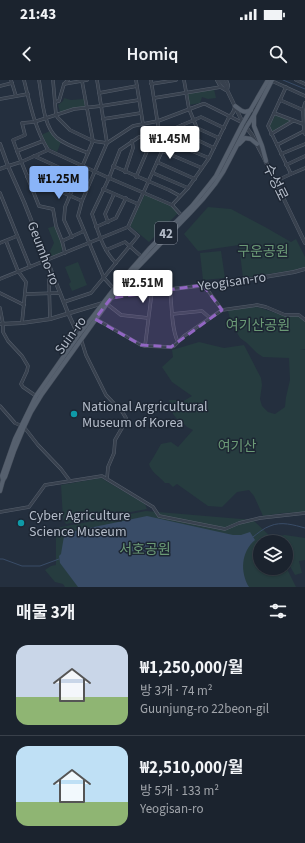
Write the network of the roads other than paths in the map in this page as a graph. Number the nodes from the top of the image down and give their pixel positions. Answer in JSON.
{"nodes":[{"id":1,"x":24,"y":80,"type":"edge"},
{"id":2,"x":39,"y":80,"type":"edge"},
{"id":3,"x":53,"y":80,"type":"edge"},
{"id":4,"x":68,"y":80,"type":"edge"},
{"id":5,"x":87,"y":80,"type":"edge"},
{"id":6,"x":98,"y":80,"type":"edge"},
{"id":7,"x":136,"y":80,"type":"edge"},
{"id":8,"x":151,"y":80,"type":"edge"},
{"id":9,"x":176,"y":80,"type":"edge"},
{"id":10,"x":184,"y":80,"type":"edge"},
{"id":11,"x":222,"y":80,"type":"edge"},
{"id":12,"x":271,"y":80,"type":"edge"},
{"id":13,"x":296,"y":80,"type":"edge"},
{"id":14,"x":82,"y":81,"type":"edge"},
{"id":15,"x":12,"y":82,"type":"edge"},
{"id":16,"x":64,"y":84,"type":"junction"},
{"id":17,"x":151,"y":84,"type":"junction"},
{"id":18,"x":305,"y":84,"type":"edge"},
{"id":19,"x":0,"y":86,"type":"edge"},
{"id":20,"x":137,"y":86,"type":"junction"},
{"id":21,"x":221,"y":87,"type":"junction"},
{"id":22,"x":286,"y":87,"type":"junction"},
{"id":23,"x":227,"y":90,"type":"junction"},
{"id":24,"x":99,"y":93,"type":"junction"},
{"id":25,"x":186,"y":93,"type":"junction"},
{"id":26,"x":28,"y":94,"type":"junction"},
{"id":27,"x":16,"y":96,"type":"junction"},
{"id":28,"x":305,"y":96,"type":"edge"},
{"id":29,"x":154,"y":98,"type":"junction"},
{"id":30,"x":0,"y":99,"type":"edge"},
{"id":31,"x":139,"y":100,"type":"junction"},
{"id":32,"x":280,"y":100,"type":"junction"},
{"id":33,"x":55,"y":102,"type":"junction"},
{"id":34,"x":305,"y":103,"type":"edge"},
{"id":35,"x":101,"y":106,"type":"junction"},
{"id":36,"x":235,"y":106,"type":"junction"},
{"id":37,"x":87,"y":108,"type":"junction"},
{"id":38,"x":188,"y":109,"type":"junction"},
{"id":39,"x":251,"y":110,"type":"junction"},
{"id":40,"x":303,"y":110,"type":"junction"},
{"id":41,"x":141,"y":113,"type":"junction"},
{"id":42,"x":274,"y":113,"type":"junction"},
{"id":43,"x":56,"y":115,"type":"junction"},
{"id":44,"x":254,"y":115,"type":"junction"},
{"id":45,"x":230,"y":117,"type":"junction"},
{"id":46,"x":45,"y":118,"type":"junction"},
{"id":47,"x":103,"y":119,"type":"junction"},
{"id":48,"x":294,"y":120,"type":"junction"},
{"id":49,"x":158,"y":121,"type":"junction"},
{"id":50,"x":193,"y":121,"type":"junction"},
{"id":51,"x":34,"y":122,"type":"junction"},
{"id":52,"x":143,"y":124,"type":"junction"},
{"id":53,"x":303,"y":124,"type":"junction"},
{"id":54,"x":182,"y":125,"type":"junction"},
{"id":55,"x":245,"y":125,"type":"junction"},
{"id":56,"x":224,"y":128,"type":"junction"},
{"id":57,"x":171,"y":130,"type":"junction"},
{"id":58,"x":160,"y":133,"type":"junction"},
{"id":59,"x":304,"y":133,"type":"edge"},
{"id":60,"x":271,"y":134,"type":"junction"},
{"id":61,"x":146,"y":136,"type":"junction"},
{"id":62,"x":219,"y":138,"type":"junction"},
{"id":63,"x":43,"y":141,"type":"junction"},
{"id":64,"x":93,"y":141,"type":"junction"},
{"id":65,"x":132,"y":141,"type":"junction"},
{"id":66,"x":107,"y":143,"type":"junction"},
{"id":67,"x":0,"y":144,"type":"edge"},
{"id":68,"x":257,"y":144,"type":"junction"},
{"id":69,"x":305,"y":144,"type":"edge"},
{"id":70,"x":277,"y":145,"type":"junction"},
{"id":71,"x":236,"y":147,"type":"junction"},
{"id":72,"x":214,"y":148,"type":"junction"},
{"id":73,"x":48,"y":150,"type":"junction"},
{"id":74,"x":162,"y":151,"type":"junction"},
{"id":75,"x":17,"y":152,"type":"junction"},
{"id":76,"x":88,"y":153,"type":"junction"},
{"id":77,"x":281,"y":154,"type":"junction"},
{"id":78,"x":34,"y":156,"type":"junction"},
{"id":79,"x":305,"y":156,"type":"edge"},
{"id":80,"x":209,"y":158,"type":"junction"},
{"id":81,"x":266,"y":161,"type":"junction"},
{"id":82,"x":21,"y":162,"type":"junction"},
{"id":83,"x":157,"y":162,"type":"junction"},
{"id":84,"x":82,"y":165,"type":"junction"},
{"id":85,"x":286,"y":165,"type":"junction"},
{"id":86,"x":8,"y":166,"type":"junction"},
{"id":87,"x":113,"y":166,"type":"junction"},
{"id":88,"x":202,"y":168,"type":"junction"},
{"id":89,"x":305,"y":168,"type":"edge"},
{"id":90,"x":0,"y":169,"type":"edge"},
{"id":91,"x":95,"y":171,"type":"junction"},
{"id":92,"x":125,"y":172,"type":"junction"},
{"id":93,"x":153,"y":172,"type":"junction"},
{"id":94,"x":290,"y":174,"type":"junction"},
{"id":95,"x":78,"y":176,"type":"junction"},
{"id":96,"x":136,"y":176,"type":"junction"},
{"id":97,"x":28,"y":177,"type":"junction"},
{"id":98,"x":108,"y":178,"type":"junction"},
{"id":99,"x":195,"y":179,"type":"junction"},
{"id":100,"x":276,"y":181,"type":"junction"},
{"id":101,"x":148,"y":182,"type":"junction"},
{"id":102,"x":73,"y":185,"type":"junction"},
{"id":103,"x":31,"y":187,"type":"junction"},
{"id":104,"x":188,"y":188,"type":"junction"},
{"id":105,"x":103,"y":189,"type":"junction"},
{"id":106,"x":144,"y":192,"type":"junction"},
{"id":107,"x":0,"y":193,"type":"edge"},
{"id":108,"x":114,"y":194,"type":"junction"},
{"id":109,"x":69,"y":196,"type":"junction"},
{"id":110,"x":180,"y":196,"type":"junction"},
{"id":111,"x":126,"y":198,"type":"junction"},
{"id":112,"x":82,"y":201,"type":"junction"},
{"id":113,"x":138,"y":204,"type":"junction"},
{"id":114,"x":172,"y":205,"type":"junction"},
{"id":115,"x":182,"y":216,"type":"junction"},
{"id":116,"x":108,"y":222,"type":"junction"},
{"id":117,"x":96,"y":227,"type":"junction"},
{"id":118,"x":128,"y":227,"type":"junction"},
{"id":119,"x":84,"y":231,"type":"junction"},
{"id":120,"x":17,"y":236,"type":"junction"},
{"id":121,"x":304,"y":236,"type":"edge"},
{"id":122,"x":72,"y":237,"type":"junction"},
{"id":123,"x":101,"y":238,"type":"junction"},
{"id":124,"x":6,"y":240,"type":"junction"},
{"id":125,"x":62,"y":241,"type":"junction"},
{"id":126,"x":0,"y":243,"type":"edge"},
{"id":127,"x":89,"y":243,"type":"junction"},
{"id":128,"x":305,"y":243,"type":"edge"},
{"id":129,"x":130,"y":247,"type":"junction"},
{"id":130,"x":106,"y":250,"type":"junction"},
{"id":131,"x":66,"y":253,"type":"junction"},
{"id":132,"x":142,"y":257,"type":"junction"},
{"id":133,"x":47,"y":260,"type":"junction"},
{"id":134,"x":116,"y":263,"type":"junction"},
{"id":135,"x":30,"y":267,"type":"junction"},
{"id":136,"x":305,"y":269,"type":"edge"},
{"id":137,"x":18,"y":271,"type":"junction"},
{"id":138,"x":52,"y":274,"type":"junction"},
{"id":139,"x":104,"y":278,"type":"junction"},
{"id":140,"x":0,"y":279,"type":"edge"},
{"id":141,"x":203,"y":285,"type":"junction"},
{"id":142,"x":120,"y":287,"type":"junction"},
{"id":143,"x":170,"y":289,"type":"junction"},
{"id":144,"x":115,"y":290,"type":"junction"},
{"id":145,"x":152,"y":291,"type":"junction"},
{"id":146,"x":0,"y":293,"type":"edge"},
{"id":147,"x":60,"y":293,"type":"junction"},
{"id":148,"x":25,"y":294,"type":"junction"},
{"id":149,"x":49,"y":294,"type":"junction"},
{"id":150,"x":124,"y":294,"type":"junction"},
{"id":151,"x":111,"y":298,"type":"junction"},
{"id":152,"x":64,"y":302,"type":"junction"},
{"id":153,"x":105,"y":304,"type":"junction"},
{"id":154,"x":24,"y":305,"type":"junction"},
{"id":155,"x":0,"y":308,"type":"edge"},
{"id":156,"x":222,"y":310,"type":"junction"},
{"id":157,"x":68,"y":313,"type":"junction"},
{"id":158,"x":172,"y":314,"type":"junction"},
{"id":159,"x":148,"y":318,"type":"junction"},
{"id":160,"x":210,"y":318,"type":"junction"},
{"id":161,"x":50,"y":319,"type":"junction"},
{"id":162,"x":95,"y":319,"type":"junction"},
{"id":163,"x":305,"y":320,"type":"edge"},
{"id":164,"x":22,"y":323,"type":"junction"},
{"id":165,"x":2,"y":324,"type":"edge"},
{"id":166,"x":80,"y":337,"type":"junction"},
{"id":167,"x":178,"y":342,"type":"junction"},
{"id":168,"x":144,"y":346,"type":"junction"},
{"id":169,"x":36,"y":396,"type":"junction"},
{"id":170,"x":0,"y":406,"type":"edge"},
{"id":171,"x":22,"y":426,"type":"junction"},
{"id":172,"x":2,"y":479,"type":"edge"},
{"id":173,"x":107,"y":479,"type":"junction"},
{"id":174,"x":70,"y":481,"type":"junction"},
{"id":175,"x":0,"y":490,"type":"edge"},
{"id":176,"x":0,"y":512,"type":"edge"},
{"id":177,"x":305,"y":513,"type":"edge"}],
"edges":[{"from":1,"to":26,"type":"street"},
{"from":2,"to":46,"type":"street"},
{"from":3,"to":33,"type":"street"},
{"from":4,"to":16,"type":"street"},
{"from":5,"to":14,"type":"street"},
{"from":6,"to":24,"type":"street"},
{"from":7,"to":20,"type":"street"},
{"from":8,"to":17,"type":"street"},
{"from":9,"to":17,"type":"street"},
{"from":10,"to":25,"type":"street"},
{"from":11,"to":21,"type":"street"},
{"from":11,"to":23,"type":"street"},
{"from":12,"to":22,"type":"street"},
{"from":12,"to":39,"type":"main road","name":"Suin-ro","number":"42"},
{"from":12,"to":44,"type":"main road","name":"Suin-ro"},
{"from":13,"to":18,"type":"street"},
{"from":14,"to":16,"type":"street"},
{"from":14,"to":37,"type":"street"},
{"from":15,"to":19,"type":"street"},
{"from":15,"to":27,"type":"street"},
{"from":16,"to":33,"type":"street"},
{"from":17,"to":29,"type":"street"},
{"from":20,"to":24,"type":"street"},
{"from":20,"to":31,"type":"street"},
{"from":21,"to":23,"type":"street"},
{"from":21,"to":25,"type":"street"},
{"from":22,"to":28,"type":"street"},
{"from":22,"to":32,"type":"street"},
{"from":23,"to":36,"type":"street","name":"수성로"},
{"from":24,"to":35,"type":"street"},
{"from":25,"to":29,"type":"street"},
{"from":25,"to":38,"type":"street"},
{"from":26,"to":27,"type":"street"},
{"from":26,"to":51,"type":"street"},
{"from":27,"to":30,"type":"street"},
{"from":29,"to":49,"type":"street"},
{"from":31,"to":35,"type":"street"},
{"from":31,"to":41,"type":"street"},
{"from":32,"to":40,"type":"street"},
{"from":32,"to":42,"type":"street"},
{"from":33,"to":43,"type":"street"},
{"from":34,"to":40,"type":"street"},
{"from":35,"to":37,"type":"street"},
{"from":35,"to":47,"type":"street"},
{"from":36,"to":39,"type":"main road"},
{"from":36,"to":45,"type":"street"},
{"from":36,"to":55,"type":"street","name":"수성로"},
{"from":37,"to":43,"type":"street"},
{"from":37,"to":64,"type":"street"},
{"from":38,"to":45,"type":"street"},
{"from":38,"to":49,"type":"street"},
{"from":38,"to":50,"type":"street"},
{"from":39,"to":55,"type":"main road","name":"Suin-ro","number":"42"},
{"from":40,"to":53,"type":"street"},
{"from":41,"to":47,"type":"street"},
{"from":41,"to":52,"type":"street"},
{"from":42,"to":48,"type":"street"},
{"from":42,"to":60,"type":"street"},
{"from":43,"to":46,"type":"street"},
{"from":43,"to":64,"type":"street"},
{"from":44,"to":55,"type":"main road","name":"Suin-ro"},
{"from":44,"to":81,"type":"main road"},
{"from":45,"to":55,"type":"street"},
{"from":45,"to":56,"type":"street"},
{"from":46,"to":51,"type":"street"},
{"from":46,"to":76,"type":"street"},
{"from":47,"to":66,"type":"street"},
{"from":48,"to":53,"type":"street"},
{"from":48,"to":60,"type":"street"},
{"from":49,"to":52,"type":"street"},
{"from":49,"to":58,"type":"street"},
{"from":50,"to":54,"type":"street"},
{"from":50,"to":56,"type":"street"},
{"from":50,"to":62,"type":"street"},
{"from":51,"to":63,"type":"street"},
{"from":51,"to":75,"type":"street"},
{"from":52,"to":66,"type":"street"},
{"from":53,"to":59,"type":"street"},
{"from":54,"to":57,"type":"street"},
{"from":54,"to":72,"type":"street"},
{"from":55,"to":68,"type":"street","name":"수성로"},
{"from":55,"to":71,"type":"main road","name":"Suin-ro"},
{"from":55,"to":115,"type":"main road","name":"Suin-ro","number":"42"},
{"from":56,"to":62,"type":"street"},
{"from":57,"to":58,"type":"street"},
{"from":57,"to":80,"type":"street"},
{"from":58,"to":61,"type":"street"},
{"from":58,"to":74,"type":"street"},
{"from":59,"to":70,"type":"street"},
{"from":60,"to":70,"type":"street"},
{"from":61,"to":65,"type":"street"},
{"from":61,"to":96,"type":"street"},
{"from":62,"to":72,"type":"street"},
{"from":63,"to":73,"type":"street"},
{"from":63,"to":75,"type":"street"},
{"from":64,"to":66,"type":"street"},
{"from":64,"to":76,"type":"street"},
{"from":65,"to":87,"type":"street"},
{"from":65,"to":92,"type":"street"},
{"from":66,"to":91,"type":"street"},
{"from":67,"to":86,"type":"street","name":"Geumho-ro"},
{"from":68,"to":71,"type":"main road"},
{"from":68,"to":81,"type":"street","name":"수성로"},
{"from":69,"to":77,"type":"street"},
{"from":70,"to":77,"type":"street"},
{"from":71,"to":142,"type":"main road","name":"Suin-ro"},
{"from":72,"to":80,"type":"street"},
{"from":73,"to":78,"type":"street"},
{"from":73,"to":84,"type":"street"},
{"from":74,"to":83,"type":"street"},
{"from":74,"to":88,"type":"street"},
{"from":75,"to":82,"type":"street"},
{"from":76,"to":84,"type":"street"},
{"from":77,"to":85,"type":"street"},
{"from":78,"to":82,"type":"street"},
{"from":78,"to":95,"type":"street"},
{"from":79,"to":85,"type":"street"},
{"from":80,"to":88,"type":"street"},
{"from":81,"to":100,"type":"street","name":"수성로"},
{"from":82,"to":86,"type":"street"},
{"from":82,"to":97,"type":"street"},
{"from":83,"to":93,"type":"street"},
{"from":83,"to":99,"type":"street"},
{"from":84,"to":91,"type":"street"},
{"from":84,"to":95,"type":"street"},
{"from":85,"to":94,"type":"street"},
{"from":86,"to":90,"type":"street"},
{"from":86,"to":133,"type":"street","name":"Geumho-ro"},
{"from":87,"to":92,"type":"street"},
{"from":87,"to":98,"type":"street"},
{"from":88,"to":99,"type":"street"},
{"from":89,"to":94,"type":"street"},
{"from":91,"to":98,"type":"street"},
{"from":91,"to":112,"type":"street"},
{"from":92,"to":96,"type":"street"},
{"from":93,"to":101,"type":"street"},
{"from":93,"to":104,"type":"street"},
{"from":94,"to":100,"type":"street"},
{"from":95,"to":102,"type":"street"},
{"from":96,"to":101,"type":"street"},
{"from":97,"to":102,"type":"street"},
{"from":97,"to":103,"type":"street"},
{"from":98,"to":105,"type":"street"},
{"from":98,"to":106,"type":"street"},
{"from":99,"to":104,"type":"street"},
{"from":100,"to":121,"type":"street","name":"수성로"},
{"from":101,"to":106,"type":"street"},
{"from":101,"to":110,"type":"street"},
{"from":102,"to":109,"type":"street"},
{"from":103,"to":109,"type":"street"},
{"from":103,"to":125,"type":"street"},
{"from":104,"to":110,"type":"street"},
{"from":105,"to":108,"type":"street"},
{"from":105,"to":117,"type":"street"},
{"from":106,"to":113,"type":"street"},
{"from":106,"to":114,"type":"street"},
{"from":107,"to":120,"type":"street"},
{"from":108,"to":111,"type":"street"},
{"from":108,"to":116,"type":"street"},
{"from":109,"to":112,"type":"street"},
{"from":109,"to":122,"type":"street"},
{"from":110,"to":114,"type":"street"},
{"from":111,"to":113,"type":"street"},
{"from":111,"to":116,"type":"street"},
{"from":112,"to":119,"type":"street"},
{"from":113,"to":118,"type":"street"},
{"from":114,"to":115,"type":"street"},
{"from":115,"to":132,"type":"main road","name":"Suin-ro","number":"42"},
{"from":116,"to":117,"type":"street"},
{"from":117,"to":123,"type":"street"},
{"from":118,"to":123,"type":"street"},
{"from":118,"to":129,"type":"street"},
{"from":119,"to":122,"type":"street"},
{"from":119,"to":127,"type":"street"},
{"from":120,"to":124,"type":"street"},
{"from":120,"to":135,"type":"street"},
{"from":121,"to":128,"type":"street","name":"수성로"},
{"from":122,"to":125,"type":"street"},
{"from":123,"to":127,"type":"street"},
{"from":123,"to":130,"type":"street"},
{"from":124,"to":126,"type":"street"},
{"from":124,"to":137,"type":"street"},
{"from":125,"to":131,"type":"street"},
{"from":127,"to":131,"type":"street"},
{"from":127,"to":139,"type":"street"},
{"from":129,"to":130,"type":"street"},
{"from":129,"to":132,"type":"street"},
{"from":129,"to":134,"type":"street"},
{"from":130,"to":134,"type":"street"},
{"from":131,"to":133,"type":"street"},
{"from":132,"to":144,"type":"main road","name":"Suin-ro","number":"42"},
{"from":133,"to":135,"type":"street"},
{"from":133,"to":138,"type":"street","name":"Geumho-ro"},
{"from":134,"to":139,"type":"street"},
{"from":135,"to":137,"type":"street"},
{"from":136,"to":141,"type":"street","name":"Yeogisan-ro"},
{"from":137,"to":140,"type":"street"},
{"from":137,"to":148,"type":"street"},
{"from":138,"to":147,"type":"street","name":"Geumho-ro"},
{"from":138,"to":149,"type":"street"},
{"from":139,"to":144,"type":"street"},
{"from":139,"to":152,"type":"street"},
{"from":141,"to":143,"type":"street","name":"Yeogisan-ro"},
{"from":141,"to":156,"type":"street"},
{"from":142,"to":144,"type":"main road","name":"Suin-ro"},
{"from":142,"to":150,"type":"street"},
{"from":143,"to":145,"type":"street","name":"Yeogisan-ro"},
{"from":143,"to":158,"type":"street"},
{"from":144,"to":150,"type":"street","name":"Yeogisan-ro"},
{"from":144,"to":151,"type":"main road","name":"Suin-ro"},
{"from":144,"to":153,"type":"main road","name":"Suin-ro","number":"42"},
{"from":145,"to":150,"type":"street","name":"Yeogisan-ro"},
{"from":145,"to":159,"type":"street"},
{"from":146,"to":154,"type":"street"},
{"from":147,"to":149,"type":"street"},
{"from":147,"to":152,"type":"street","name":"Geumho-ro"},
{"from":148,"to":149,"type":"street"},
{"from":148,"to":154,"type":"street"},
{"from":149,"to":161,"type":"street"},
{"from":150,"to":151,"type":"street"},
{"from":151,"to":153,"type":"main road","name":"Suin-ro"},
{"from":152,"to":157,"type":"street","name":"Geumho-ro"},
{"from":153,"to":157,"type":"street"},
{"from":153,"to":159,"type":"street"},
{"from":153,"to":162,"type":"main road","name":"Suin-ro"},
{"from":153,"to":166,"type":"main road","name":"Suin-ro","number":"42"},
{"from":154,"to":164,"type":"street"},
{"from":155,"to":165,"type":"street"},
{"from":156,"to":160,"type":"street"},
{"from":156,"to":163,"type":"street"},
{"from":157,"to":161,"type":"street"},
{"from":157,"to":166,"type":"street","name":"Geumho-ro"},
{"from":158,"to":160,"type":"street"},
{"from":158,"to":167,"type":"street"},
{"from":159,"to":168,"type":"street"},
{"from":160,"to":167,"type":"street"},
{"from":161,"to":164,"type":"street"},
{"from":162,"to":166,"type":"main road","name":"Suin-ro"},
{"from":162,"to":168,"type":"street"},
{"from":164,"to":165,"type":"street"},
{"from":165,"to":169,"type":"street"},
{"from":166,"to":169,"type":"main road","name":"Suin-ro","number":"42"},
{"from":166,"to":171,"type":"main road","name":"Suin-ro"},
{"from":166,"to":173,"type":"street"},
{"from":167,"to":168,"type":"street"},
{"from":169,"to":171,"type":"main road","name":"Suin-ro","number":"42"},
{"from":170,"to":171,"type":"street"},
{"from":171,"to":172,"type":"main road","name":"Suin-ro","number":"42"},
{"from":171,"to":174,"type":"street"},
{"from":172,"to":175,"type":"main road","name":"Suin-ro"},
{"from":173,"to":174,"type":"street"},
{"from":173,"to":177,"type":"street"},
{"from":174,"to":176,"type":"street"}]}
